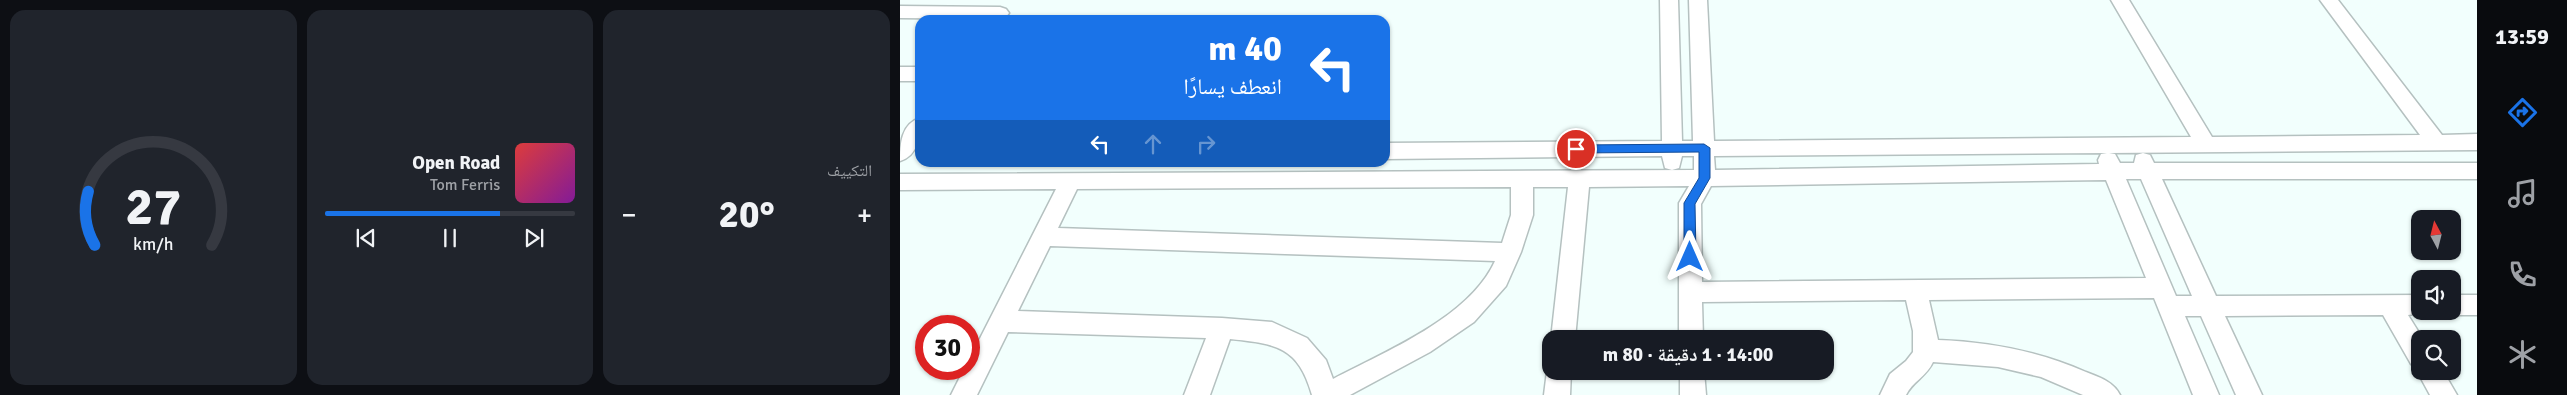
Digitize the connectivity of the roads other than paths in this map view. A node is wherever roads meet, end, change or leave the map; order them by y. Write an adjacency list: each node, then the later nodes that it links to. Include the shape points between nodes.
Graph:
1 (1669, 0): 15 (street)
2 (1698, 0): 16 (street)
3 (2120, 0): 12 (street)
4 (2330, 0): 10 (street)
5 (1002, 11): 6 (street)
6 (900, 12)
7 (900, 74): 8 (street)
8 (915, 74)
9 (915, 132): 18 (street)
10 (2436, 142): 11 (street); 12 (street)
11 (2477, 142)
12 (2206, 144): 13 (street)
13 (2136, 145): 14 (street); 20 (street)
14 (2102, 146): 16 (street); 22 (street)
15 (1672, 148): 16 (street); 17 (street); 23 (street)
16 (1704, 148): 24 (street)
17 (1390, 150)
18 (900, 154): 19 (street)
19 (915, 154)
20 (2147, 171): 21 (street); 22 (street); 39 (street)
21 (2477, 171)
22 (2112, 172): 24 (street); 34 (street)
23 (1673, 178): 24 (street); 26 (street); 29 (street)
24 (1705, 178): 29 (street)
25 (1522, 179): 26 (street); 27 (street); 31 (street, via 1522,214)
26 (1579, 179): 42 (street)
27 (1072, 181): 28 (street); 30 (street)
28 (900, 182)
29 (1690, 203): 33 (street)
30 (1044, 236): 31 (street); 40 (street)
31 (1510, 252): 51 (street, via 1498,279 1466,315 1421,344)
32 (1915, 290): 33 (street); 34 (street); 45 (street)
33 (1690, 292): 43 (street)
34 (2165, 297): 39 (street); 56 (street)
35 (2389, 305): 36 (street); 39 (street); 44 (street)
36 (2411, 305)
37 (2461, 305): 38 (street)
38 (2477, 305)
39 (2209, 306): 57 (street)
40 (1001, 321): 41 (street); 49 (street)
41 (1222, 328): 50 (street); 51 (street, via 1272,333 1298,346 1316,368)
42 (1564, 330)
43 (1691, 330)
44 (2411, 341)
45 (1926, 351): 54 (street, via 1922,361 1896,386); 55 (street, via 1982,354 2047,366)
46 (1558, 380): 52 (street)
47 (1692, 380): 53 (street)
48 (2435, 380): 58 (street)
49 (964, 395)
50 (1197, 395)
51 (1326, 395)
52 (1557, 395)
53 (1693, 395)
54 (1893, 395)
55 (2107, 395)
56 (2206, 395)
57 (2249, 395)
58 (2444, 395)

